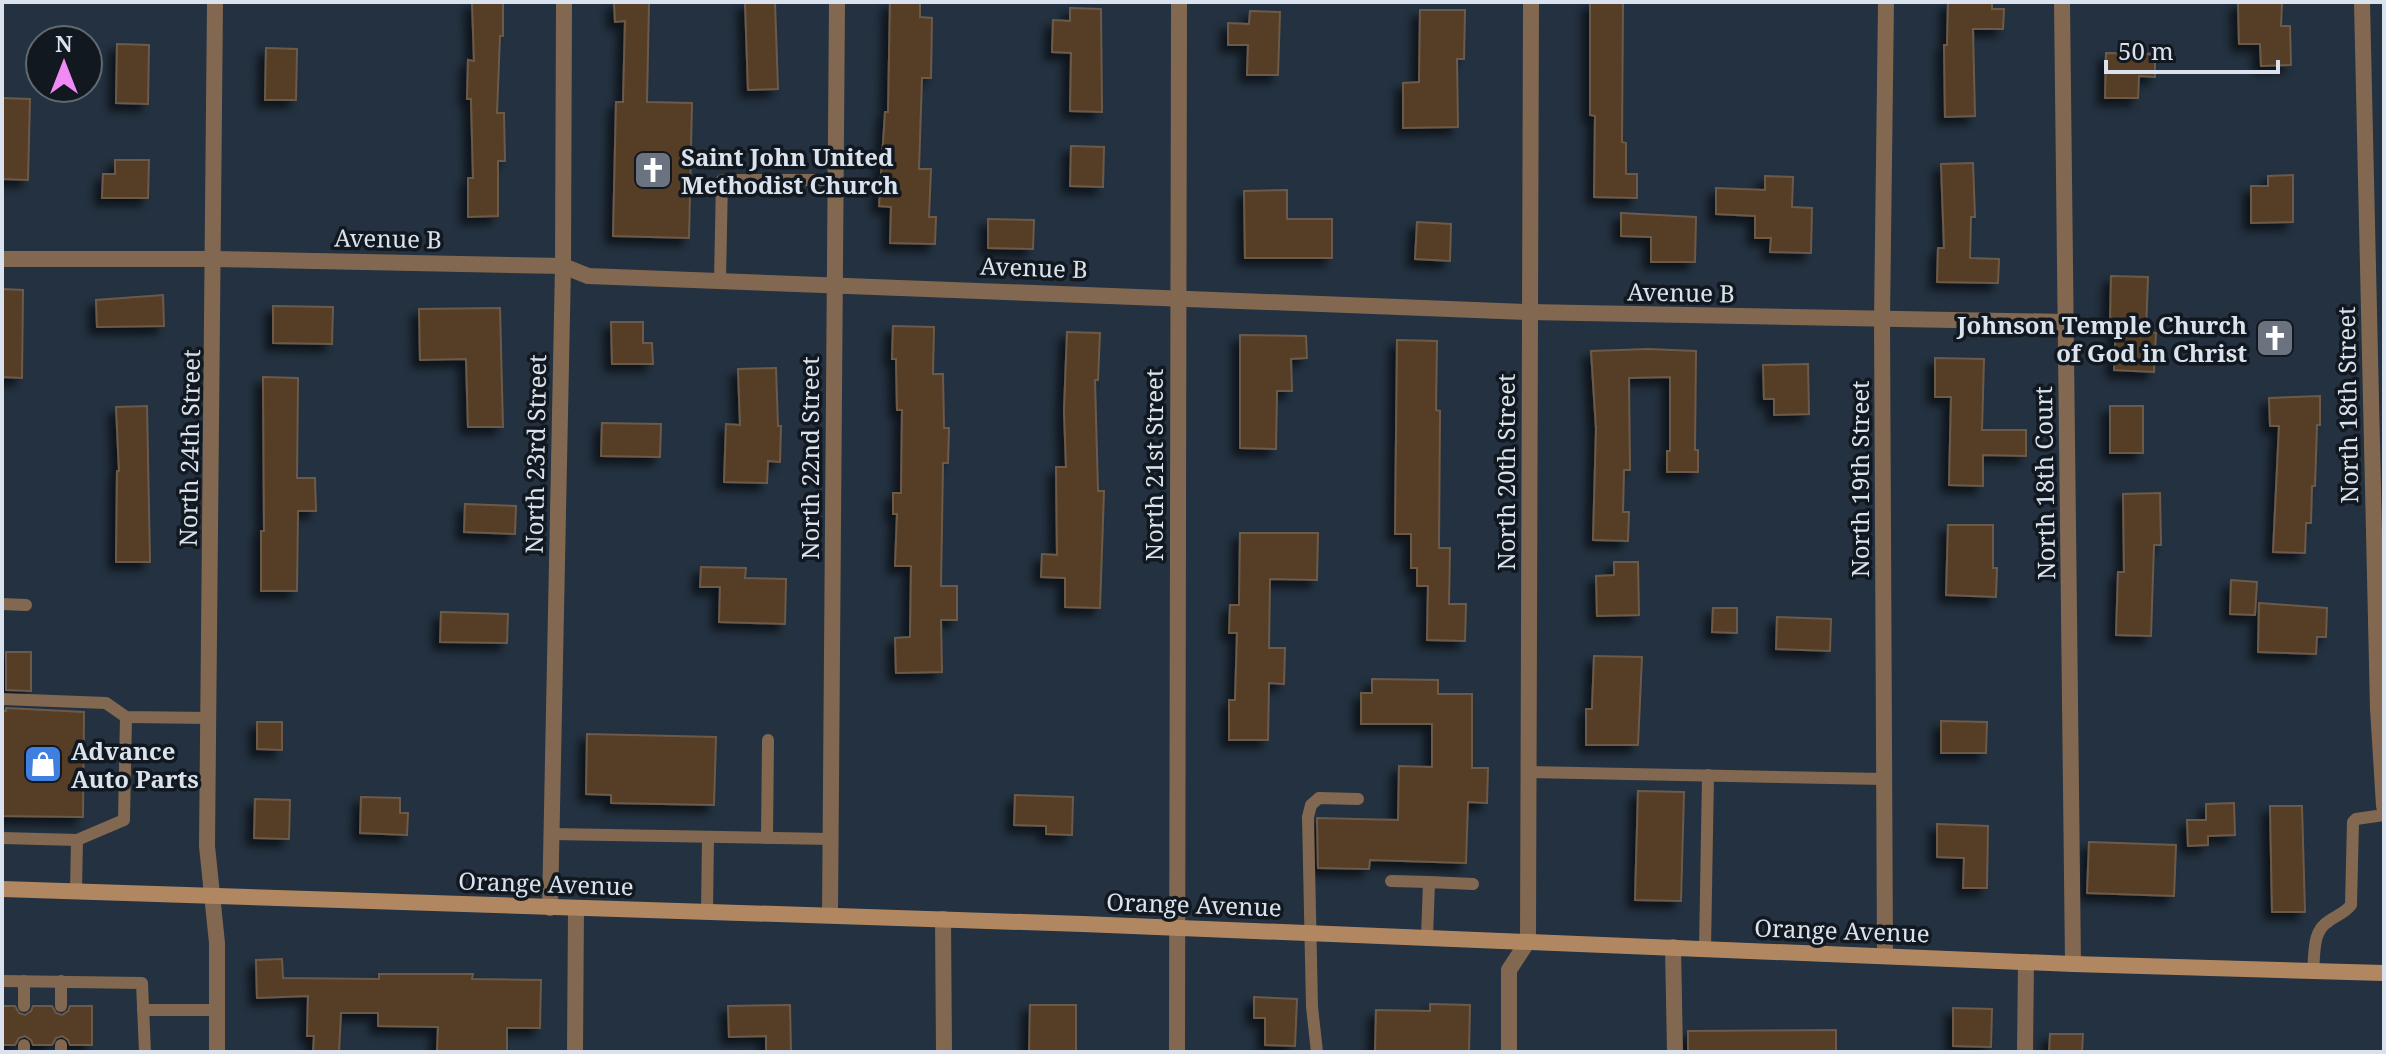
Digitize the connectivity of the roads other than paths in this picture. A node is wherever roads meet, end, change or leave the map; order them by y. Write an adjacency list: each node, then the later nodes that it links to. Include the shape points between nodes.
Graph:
1 (215, 2): 11 (street, North 24th Street)
2 (564, 2): 12 (street, North 23rd Street)
3 (837, 2): 9 (street, North 22nd Street)
4 (1179, 2): 15 (street, North 21st Street)
5 (1531, 2): 16 (street, North 20th Street)
6 (1886, 2): 17 (street, North 19th Street)
7 (2062, 2): 18 (street, North 18th Court)
8 (2362, 2): 28 (street, North 18th Street)
9 (835, 180): 13 (lane, via 722,180); 14 (street, North 22nd Street)
10 (2, 259): 11 (street, Avenue B)
11 (215, 259): 12 (street, Avenue B); 23 (street, North 24th Street)
12 (563, 266): 13 (street, Avenue B, via 588,276); 32 (street, North 23rd Street)
13 (720, 280): 14 (street, Avenue B)
14 (834, 284): 15 (street, Avenue B); 36 (street, North 22nd Street)
15 (1177, 297): 16 (street, Avenue B); 49 (street, North 21st Street)
16 (1529, 312): 17 (street, Avenue B); 25 (street, North 20th Street)
17 (1882, 320): 18 (street, Avenue B); 27 (street, North 19th Street)
18 (2066, 322): 57 (street, North 18th Court)
19 (2, 604): 20 (lane)
20 (26, 605)
21 (2, 699): 22 (lane, via 106,703)
22 (126, 717): 23 (lane); 37 (lane, via 124,820)
23 (210, 718): 43 (street, North 24th Street, via 207,846)
24 (768, 740): 35 (lane)
25 (1528, 772): 26 (lane); 52 (street, North 20th Street)
26 (1708, 775): 27 (lane); 54 (lane)
27 (1884, 779): 55 (street, North 19th Street)
28 (2383, 782): 30 (street, North 18th Street)
29 (1358, 799): 50 (lane, via 1319,798 1311,805)
30 (2384, 806)
31 (2384, 815): 58 (lane, via 2353,822 2351,905 2317,932)
32 (552, 834): 33 (lane); 44 (street, North 23rd Street)
33 (708, 837): 35 (lane); 46 (lane)
34 (2, 838): 37 (lane)
35 (767, 838): 36 (lane)
36 (831, 839): 47 (street, North 22nd Street)
37 (77, 840): 42 (lane)
38 (1391, 881): 39 (lane)
39 (1429, 882): 40 (lane); 51 (lane)
40 (1473, 884)
41 (2, 889): 42 (main road, Orange Avenue)
42 (76, 892): 43 (main road, Orange Avenue)
43 (212, 895): 44 (main road, Orange Avenue); 66 (street, North 24th Street)
44 (550, 908): 45 (main road, Orange Avenue)
45 (576, 908): 46 (main road, Orange Avenue); 69 (street)
46 (707, 912): 47 (main road, Orange Avenue)
47 (830, 915): 48 (main road, Orange Avenue)
48 (943, 919): 49 (main road, Orange Avenue); 70 (street)
49 (1178, 927): 50 (main road, Orange Avenue); 71 (street, North 21st Street)
50 (1310, 933): 51 (main road, Orange Avenue); 72 (lane)
51 (1427, 937): 52 (main road, Orange Avenue)
52 (1528, 941): 53 (main road, Orange Avenue); 73 (street, via 1509,970)
53 (1673, 947): 54 (main road, Orange Avenue); 74 (street)
54 (1705, 949): 55 (main road, Orange Avenue)
55 (1885, 956): 56 (main road, Orange Avenue)
56 (2026, 962): 57 (main road, Orange Avenue); 75 (street)
57 (2073, 964): 58 (main road, Orange Avenue)
58 (2313, 971): 59 (main road, Orange Avenue)
59 (2384, 973)
60 (2, 981): 61 (lane)
61 (24, 981): 62 (lane); 63 (lane)
62 (61, 981): 64 (lane); 65 (lane, via 142,983)
63 (24, 1006)
64 (61, 1006)
65 (143, 1010): 66 (lane); 67 (lane)
66 (217, 1010): 68 (street, North 24th Street)
67 (145, 1052)
68 (217, 1052)
69 (575, 1052)
70 (944, 1052)
71 (1177, 1052)
72 (1317, 1052)
73 (1509, 1052)
74 (1675, 1052)
75 (2025, 1052)

